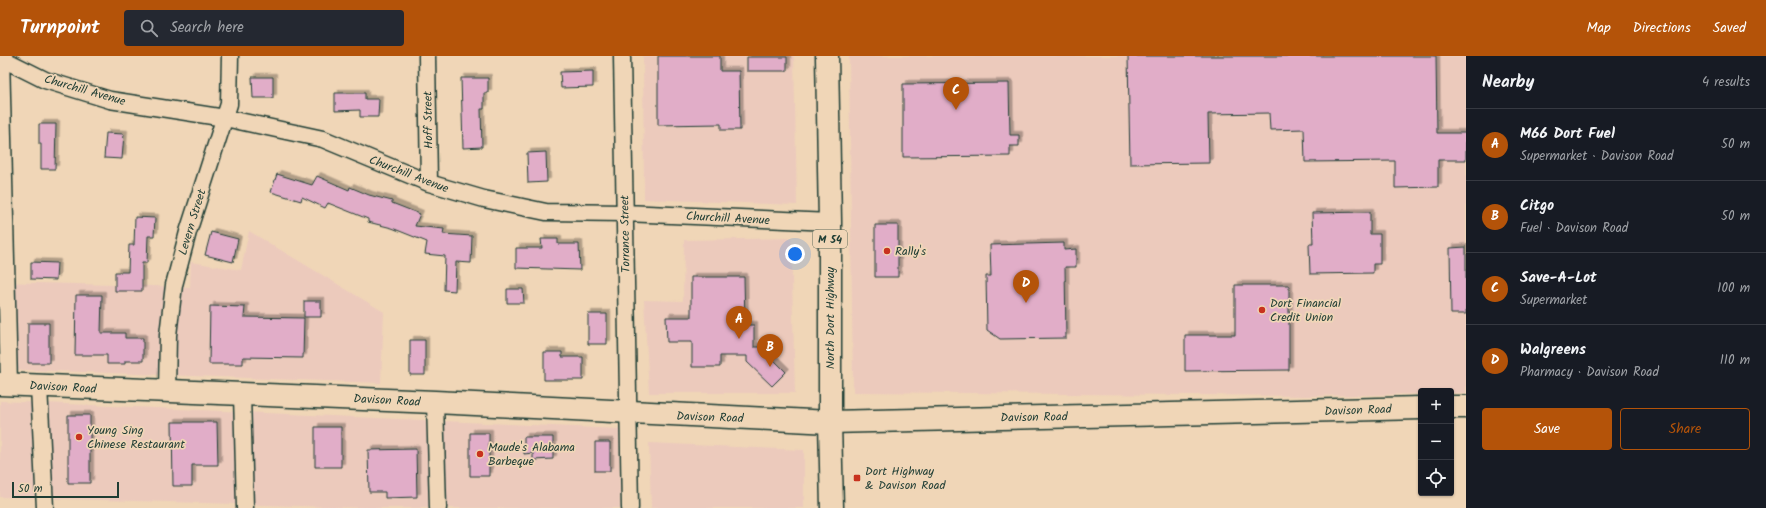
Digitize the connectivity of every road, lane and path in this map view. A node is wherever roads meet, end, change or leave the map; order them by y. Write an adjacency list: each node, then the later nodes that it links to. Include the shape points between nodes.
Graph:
1 (230, 56): 6 (street, Levern Street, via 229,104)
2 (427, 56): 7 (street, Hoff Street)
3 (622, 56): 8 (street, Torrance Street)
4 (827, 56): 9 (main road, North Dort Highway / M 54)
5 (1, 57): 6 (street, Churchill Avenue, via 45,80 110,100); 10 (street)
6 (225, 118): 7 (street, Churchill Avenue, via 323,139); 12 (street, Levern Street, via 188,232 174,285 168,335)
7 (429, 184): 8 (street, Churchill Avenue, via 546,212)
8 (625, 213): 9 (street, Churchill Avenue); 18 (street, Torrance Street)
9 (830, 222): 19 (main road, North Dort Highway / M 54)
10 (5, 384): 11 (main road, Davison Road)
11 (39, 386): 12 (main road, Davison Road); 20 (street)
12 (167, 392): 13 (main road, Davison Road)
13 (242, 394): 14 (main road, Davison Road); 21 (street)
14 (435, 402): 18 (main road, Davison Road); 22 (street)
15 (1454, 407): 16 (main road)
16 (1466, 407)
17 (1418, 408): 19 (main road, Davison Road)
18 (628, 412): 19 (main road, Davison Road); 23 (street, Torrance Street)
19 (830, 422): 24 (main road, North Dort Highway / M 54)
20 (45, 508)
21 (245, 508)
22 (438, 508)
23 (630, 508)
24 (832, 508)

